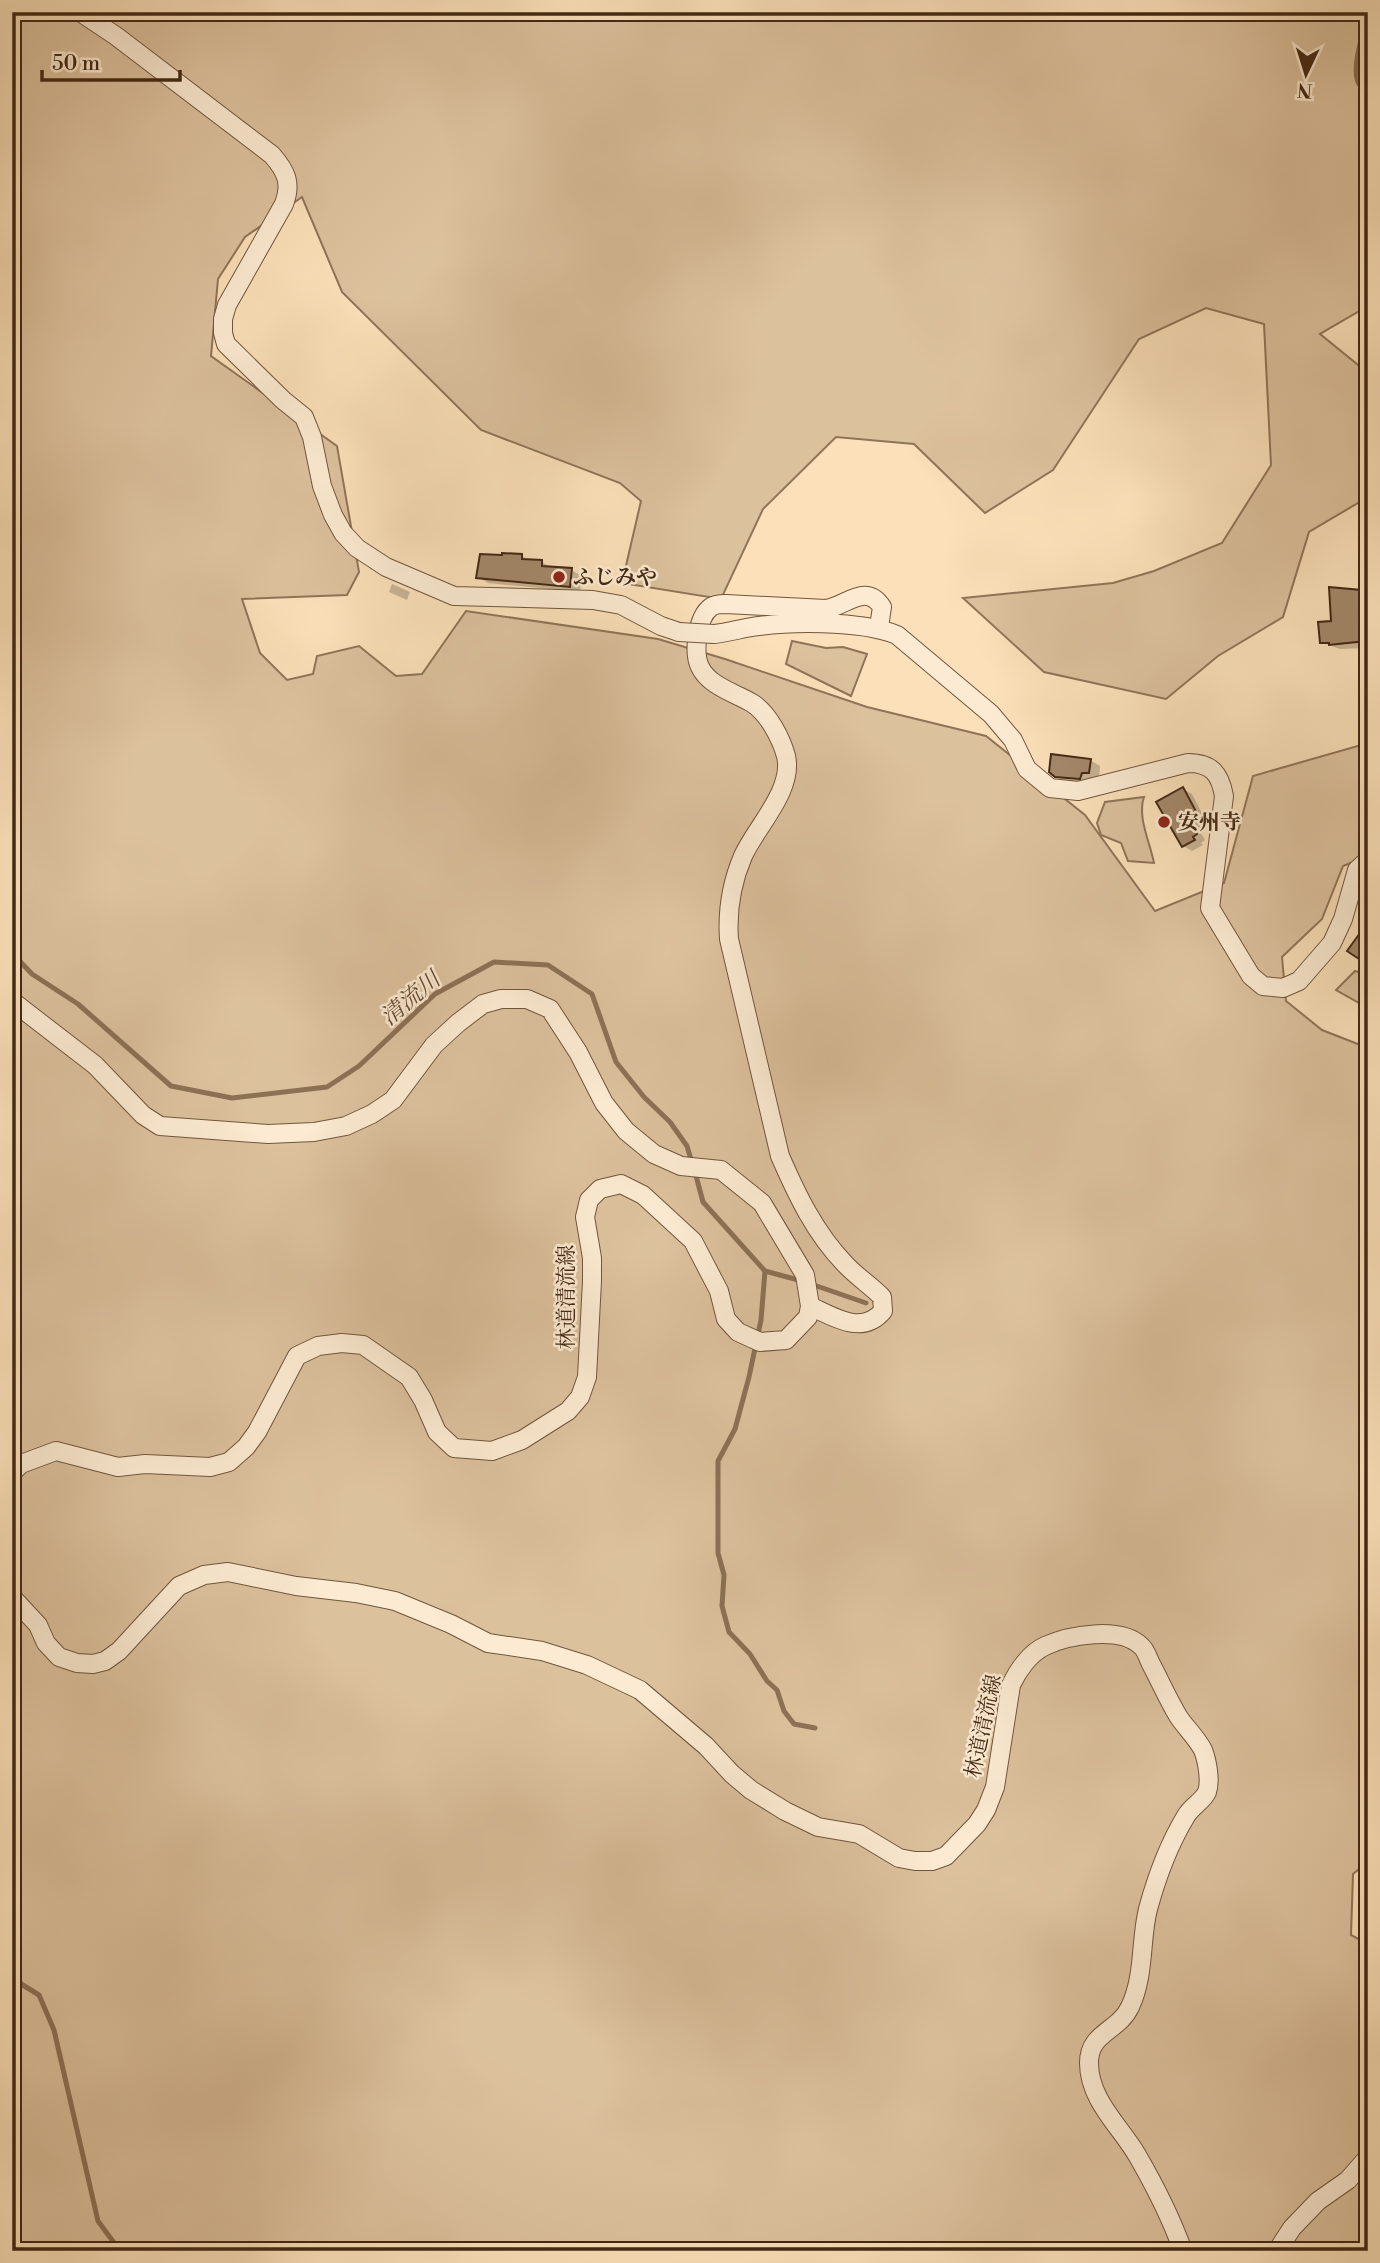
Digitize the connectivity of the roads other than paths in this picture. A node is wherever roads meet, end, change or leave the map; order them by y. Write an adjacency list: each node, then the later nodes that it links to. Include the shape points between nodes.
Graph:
1 (80, 12): 2 (street, bridge, via 272,155 285,171 289,191 227,305 223,333 226,344 304,417 333,515 357,548 386,567 454,596 593,600 621,605 679,632 715,634 789,624)
2 (878, 628): 3 (street, via 908,643 991,714 1013,740 1027,769 1050,788 1077,791 1188,763 1202,763 1213,770 1224,796 1210,908 1251,976 1263,985 1283,988 1299,981 1332,943 1357,870); 5 (street, via 883,607 865,595 826,609 713,606 700,623 700,668 710,680 755,705 778,735 786,758 788,775 744,856 727,914 780,1156 820,1236 882,1297 883,1311 874,1321 860,1325)
3 (1368, 860)
4 (12, 1001): 5 (street, via 94,1065 160,1126 268,1134 336,1128 372,1114 393,1100 434,1045 484,1004 527,999 550,1009 604,1103 626,1131 654,1154 681,1166 720,1170 762,1203 805,1275)
5 (810, 1306): 6 (street, 林道清流線, via 808,1317 786,1340 756,1341 738,1332 726,1319 719,1292 692,1241 643,1195 621,1184 600,1189 589,1200 585,1217 592,1281 587,1377 580,1397 568,1411 522,1440 492,1451 454,1448 437,1432 410,1377 363,1345 342,1343 318,1346 297,1356 257,1432 229,1462 210,1467 118,1466 56,1451 21,1464)
6 (12, 1473)
7 (12, 1597): 9 (street, 林道清流線, via 59,1657 93,1664 119,1651 179,1586 204,1575 228,1572 395,1601 488,1643 542,1651 587,1665 640,1690 751,1790 818,1827 859,1834 899,1858 915,1861 946,1856 986,1810 995,1787 1011,1685 1018,1670 1044,1646 1105,1633 1130,1638 1143,1647 1177,1714 1203,1750 1208,1783 1207,1792 1170,1844 1148,1909 1142,1969 1131,2006 1120,2023 1095,2040 1089,2066 1098,2100 1137,2154)
8 (1368, 2157): 10 (street, via 1348,2180 1318,2201)
9 (1183, 2251)
10 (1277, 2251)

